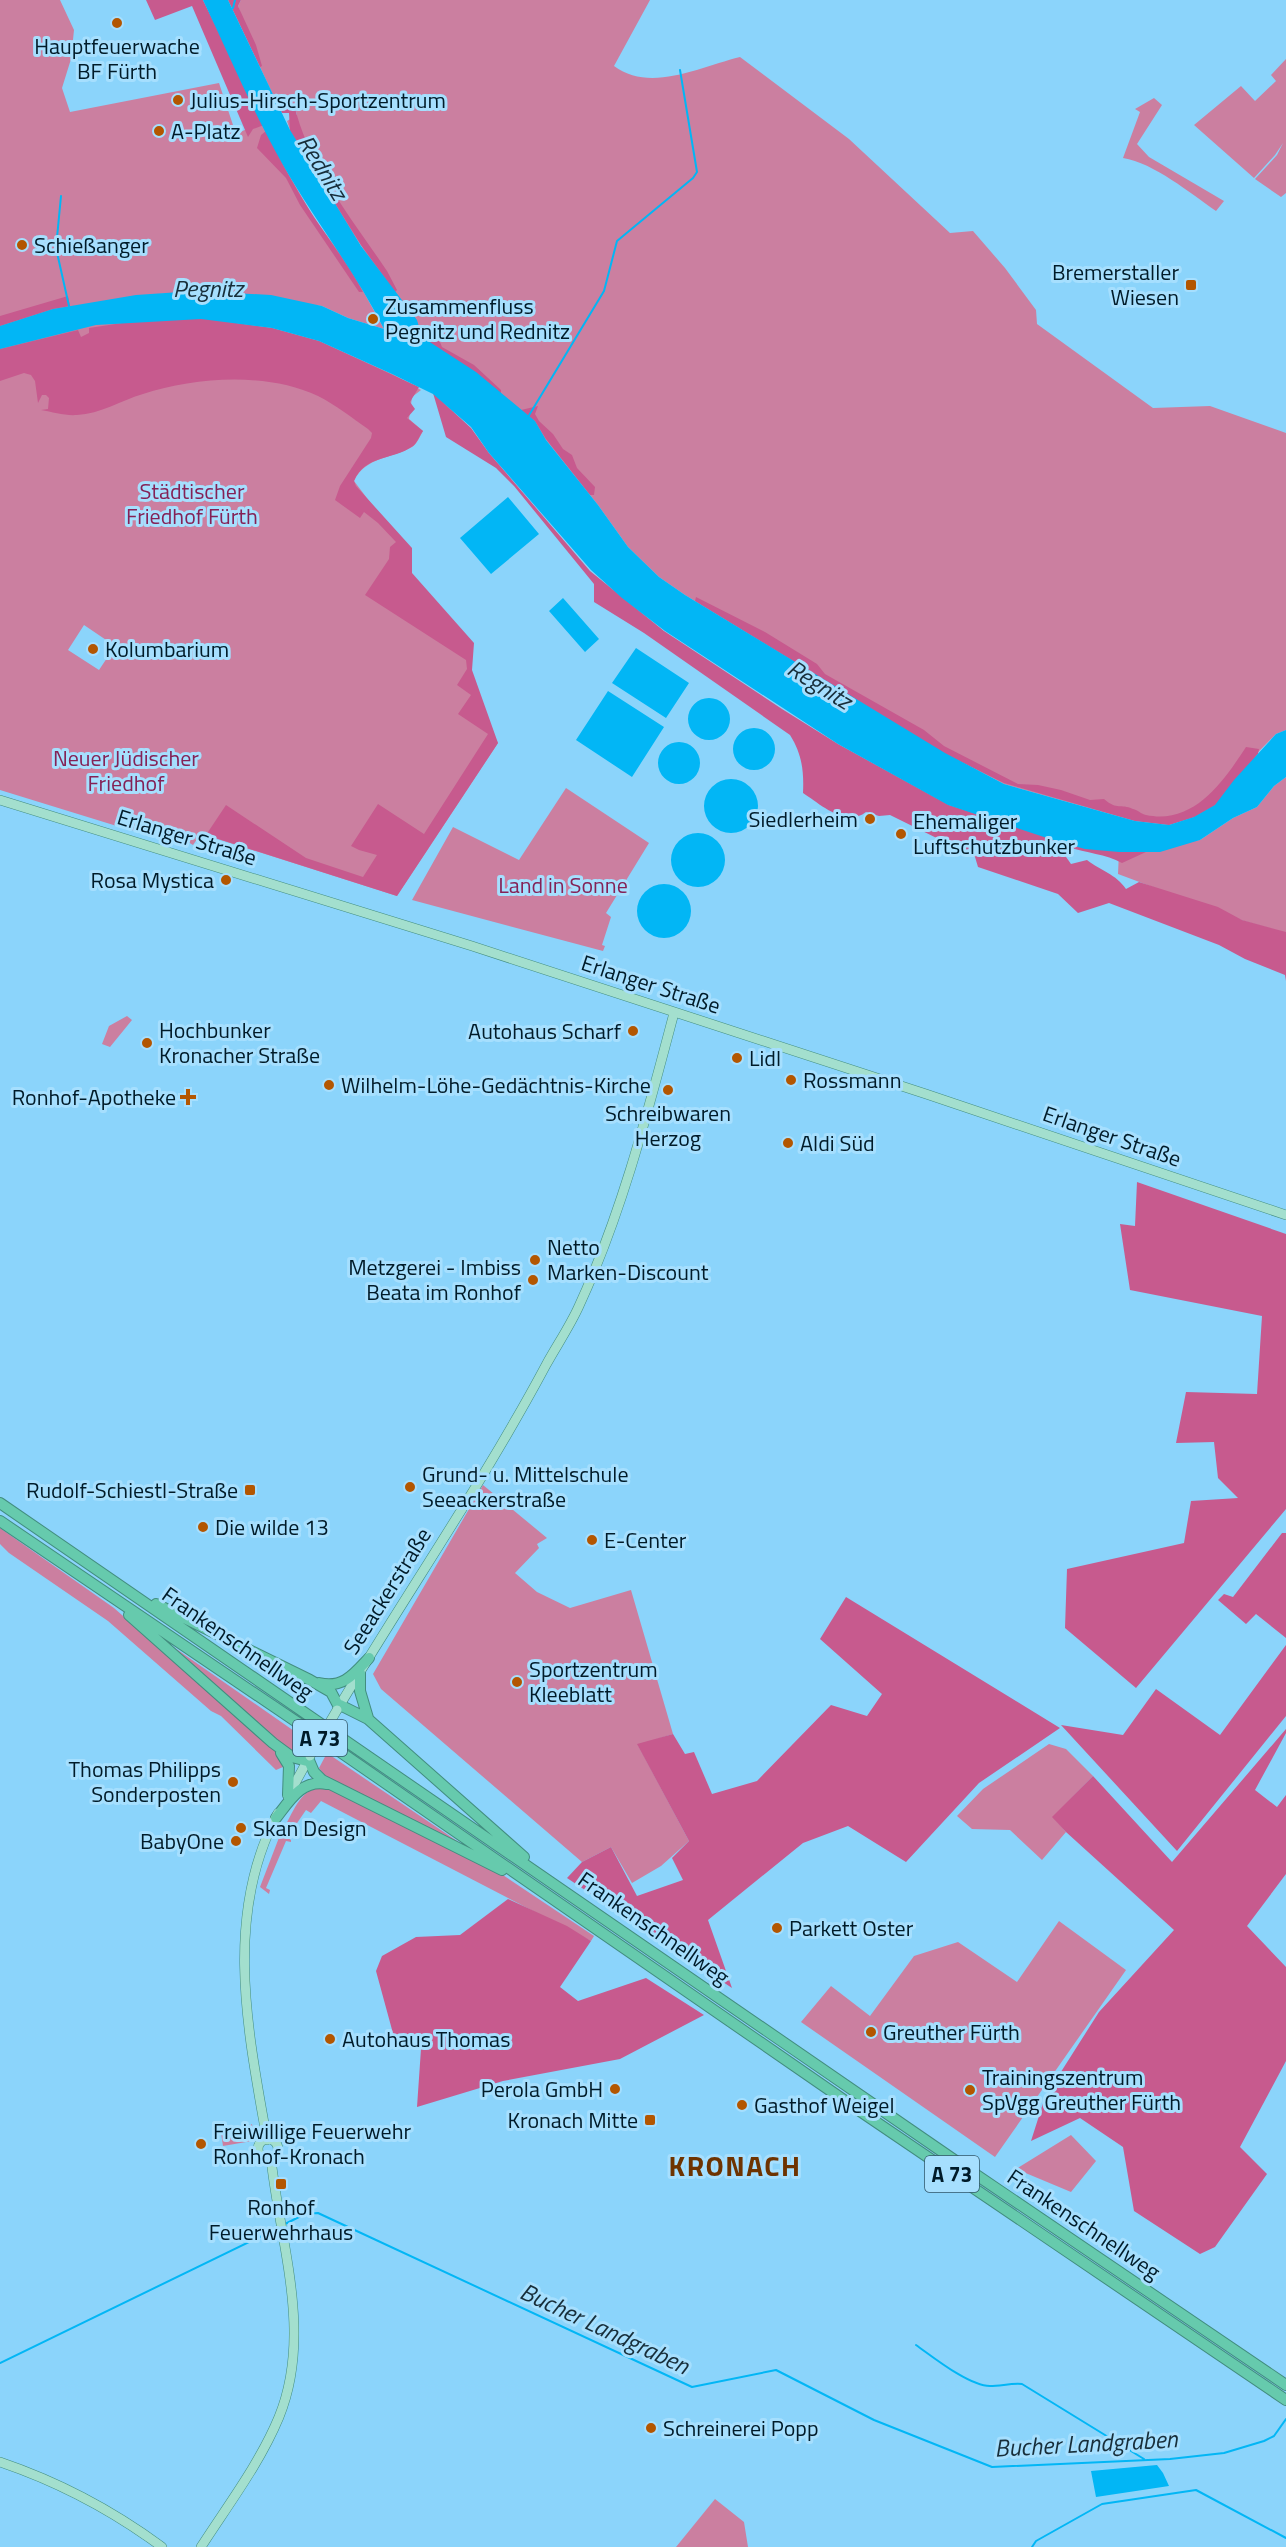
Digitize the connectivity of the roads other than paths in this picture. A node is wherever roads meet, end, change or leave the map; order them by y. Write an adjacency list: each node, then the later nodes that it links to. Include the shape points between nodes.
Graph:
1 (0, 800): 2 (main road, Erlanger Straße, via 472,946)
2 (674, 1013): 3 (main road, Erlanger Straße); 8 (main road, Seeackerstraße, via 629,1169 580,1305 509,1435)
3 (1286, 1215)
4 (0, 1503): 6 (highway, Frankenschnellweg / A 73)
5 (0, 1521): 7 (highway, Frankenschnellweg / A 73)
6 (129, 1590): 10 (highway); 18 (highway, Frankenschnellweg / A 73)
7 (104, 1593): 13 (highway); 19 (highway, Frankenschnellweg / A 73)
8 (369, 1658): 9 (main road, Seeackerstraße); 10 (highway, via 338,1685)
9 (360, 1673): 11 (main road, Seeackerstraße); 12 (highway, via 360,1691)
10 (310, 1680): 11 (highway, via 331,1692)
11 (339, 1707): 12 (highway); 14 (main road, Seeackerstraße, bridge)
12 (368, 1719): 18 (highway)
13 (273, 1743): 14 (highway, via 292,1756); 16 (highway, via 289,1766)
14 (308, 1758): 15 (highway, via 317,1775); 16 (main road, Seeackerstraße)
15 (337, 1786): 17 (highway, via 305,1786); 19 (highway)
16 (288, 1795): 17 (main road, Seeackerstraße)
17 (276, 1818): 20 (main road, Seeackerstraße, via 250,1895 243,1946 244,1980)
18 (542, 1874): 22 (highway, Frankenschnellweg / A 73)
19 (533, 1886): 23 (highway, Frankenschnellweg / A 73)
20 (267, 2140): 21 (main road, Seeackerstraße, via 278,2146 278,2152); 21 (main road, Seeackerstraße, via 261,2143 259,2151 265,2158)
21 (271, 2158): 26 (main road, Seeackerstraße, via 293,2306 294,2353 279,2417)
22 (1286, 2385)
23 (1286, 2400)
24 (0, 2462): 25 (main road, via 80,2495 124,2519)
25 (162, 2547)
26 (201, 2547)

